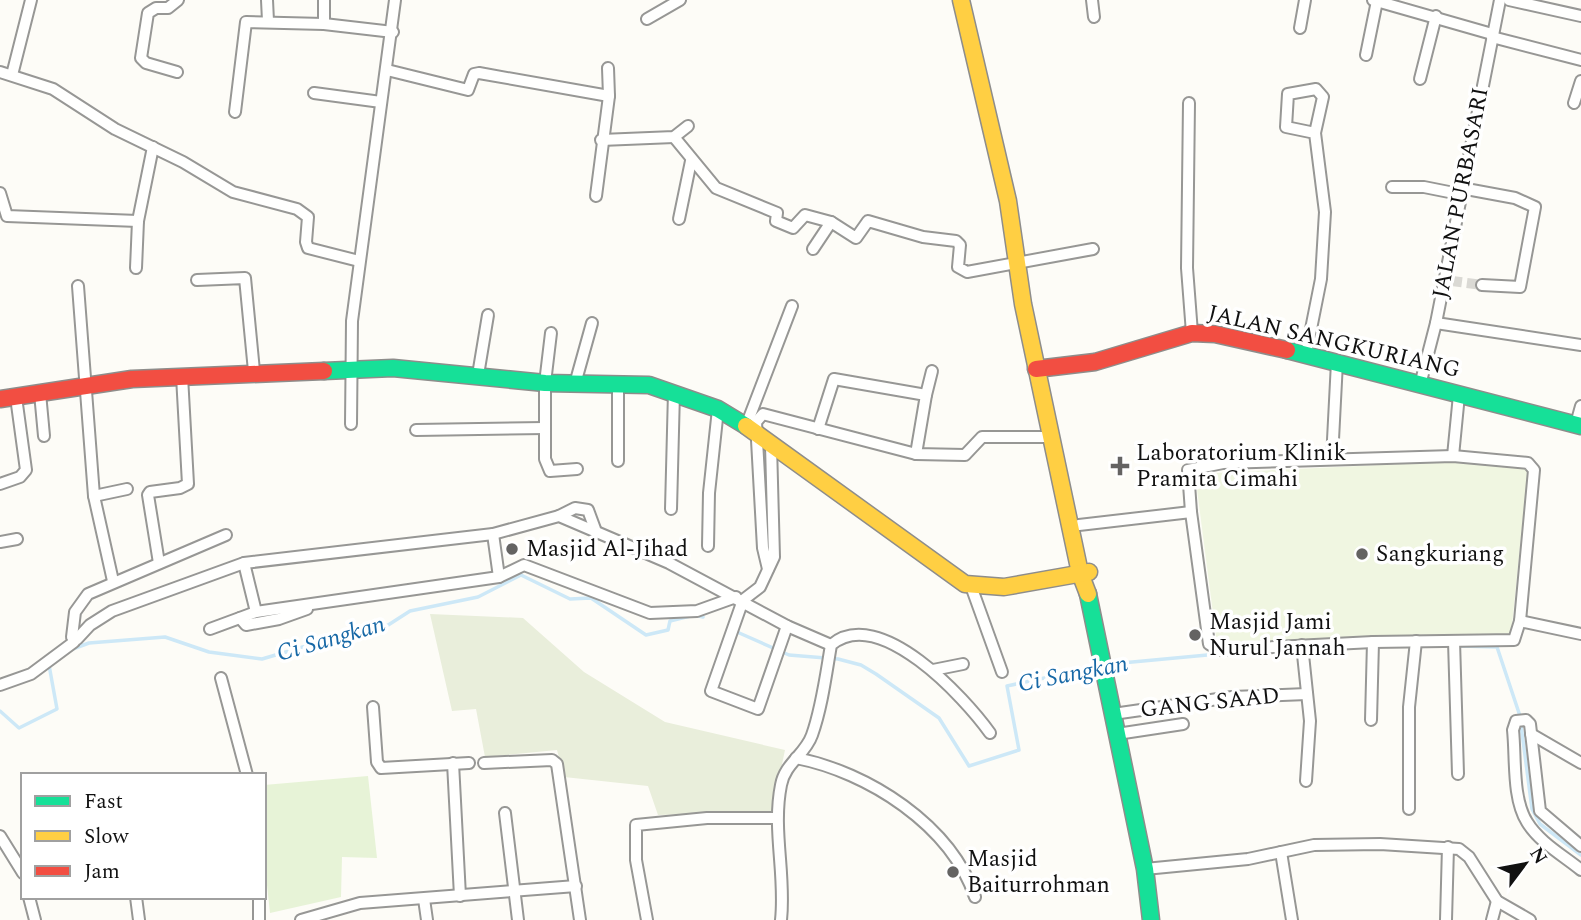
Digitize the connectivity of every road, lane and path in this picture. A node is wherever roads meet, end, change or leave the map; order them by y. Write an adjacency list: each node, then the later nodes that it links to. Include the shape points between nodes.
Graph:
1 (31, 0): 28 (street)
2 (178, 0): 27 (street, via 148,13 141,58)
3 (267, 0): 17 (street)
4 (324, 0): 18 (street)
5 (395, 0): 20 (street)
6 (680, 0): 16 (street)
7 (961, 0): 53 (main road)
8 (1092, 0): 15 (street)
9 (1305, 0): 19 (street)
10 (1500, 0): 21 (street, JALAN PURBASARI)
11 (1508, 0): 14 (street)
12 (1375, 1): 13 (street); 22 (street)
13 (1436, 16): 21 (street); 29 (street)
14 (1581, 16)
15 (1094, 17)
16 (647, 19)
17 (268, 21): 18 (street); 36 (street, via 246,22)
18 (324, 24): 20 (street)
19 (1300, 28)
20 (393, 32): 25 (street)
21 (1492, 35): 23 (street); 44 (street, JALAN PURBASARI)
22 (1366, 55)
23 (1581, 60)
24 (608, 68): 32 (street)
25 (387, 70): 32 (street, via 468,90 474,74 479,73); 33 (street)
26 (0, 72): 28 (street)
27 (177, 72)
28 (12, 75): 41 (street, via 53,89 115,130)
29 (1420, 79)
30 (1581, 81): 35 (street)
31 (314, 93): 33 (street)
32 (609, 96): 40 (street)
33 (380, 103): 52 (street)
34 (1189, 103): 63 (street, via 1187,268)
35 (1574, 103)
36 (235, 112)
37 (688, 126): 39 (street)
38 (1315, 133): 38 (street, via 1286,127 1288,94 1320,91 1323,97); 65 (street, via 1325,212 1321,279)
39 (674, 137): 40 (street); 42 (street)
40 (601, 139): 46 (street)
41 (153, 147): 48 (street); 52 (street, via 233,192 297,209 309,217 309,248)
42 (691, 161): 47 (street); 49 (street, via 716,188 777,213 776,222 793,228 805,215)
43 (1392, 187): 44 (street)
44 (1460, 191): 56 (street, via 1515,198 1535,206 1520,287); 61 (street, JALAN PURBASARI, via 1448,280)
45 (0, 193): 48 (street, via 7,216)
46 (596, 196)
47 (679, 219)
48 (138, 221): 54 (street)
49 (831, 222): 50 (street); 53 (street, via 856,238 869,221 956,241 960,245 958,267 967,272)
50 (813, 249)
51 (1093, 249): 53 (street)
52 (359, 261): 67 (street)
53 (1019, 263): 68 (main road, via 1023,304)
54 (136, 268)
55 (197, 280): 69 (street, via 245,278)
56 (1482, 285)
57 (78, 286): 74 (street)
58 (792, 306): 91 (street)
59 (488, 314): 71 (street)
60 (592, 323): 75 (street)
61 (1436, 323): 64 (street); 77 (street, JALAN PURBASARI)
62 (551, 333): 73 (street)
63 (1192, 333): 65 (main road, JALAN SANGKURIANG); 68 (main road, JALAN SANGKURIANG, via 1095,362)
64 (1581, 345)
65 (1306, 354): 66 (main road, JALAN SANGKURIANG)
66 (1337, 362): 77 (main road, JALAN SANGKURIANG); 95 (street)
67 (350, 368): 69 (main road); 71 (main road); 85 (street)
68 (1040, 368): 92 (main road); 103 (main road)
69 (254, 371): 72 (main road)
70 (932, 371): 80 (street)
71 (478, 375): 73 (main road)
72 (182, 376): 74 (main road); 109 (street, via 188,484 148,495)
73 (545, 383): 75 (main road); 87 (street)
74 (84, 384): 79 (main road); 100 (street)
75 (575, 384): 76 (main road)
76 (618, 384): 78 (main road); 96 (street)
77 (1420, 384): 81 (main road, JALAN SANGKURIANG)
78 (674, 392): 84 (main road); 101 (street)
79 (40, 393): 82 (main road); 90 (street)
80 (926, 395): 88 (street, via 834,379); 93 (street)
81 (1459, 395): 86 (main road, JALAN SANGKURIANG); 94 (street)
82 (8, 398): 98 (street, via 26,470)
83 (1581, 406): 86 (street)
84 (718, 409): 91 (main road); 108 (street)
85 (351, 424)
86 (1578, 425)
87 (545, 428): 89 (street); 97 (street, via 548,469)
88 (818, 429): 91 (street, via 763,414 757,422); 93 (street)
89 (416, 430)
90 (44, 436)
91 (758, 436): 114 (main road, via 942,570); 115 (street, via 774,557 760,587)
92 (1050, 437): 93 (street, via 982,437 965,455); 112 (main road)
93 (916, 454)
94 (1453, 456): 95 (street); 119 (street, via 1528,463 1534,470)
95 (1332, 459): 102 (street, via 1190,468 1186,474)
96 (618, 461)
97 (577, 469)
98 (0, 484)
99 (127, 489): 100 (street)
100 (94, 496): 113 (street)
101 (671, 509)
102 (1191, 512): 103 (street); 127 (street, via 1209,645 1219,650)
103 (1079, 525): 112 (main road)
104 (492, 534): 110 (street); 111 (street); 115 (street, via 559,516)
105 (226, 535): 109 (street)
106 (17, 539): 107 (street)
107 (0, 542)
108 (708, 547)
109 (159, 563): 113 (street)
110 (244, 563): 117 (street); 123 (street, via 112,611)
111 (499, 577): 115 (street, via 524,565 650,613 697,611); 116 (street)
112 (1085, 578): 114 (main road); 136 (main road)
113 (113, 581): 123 (street, via 82,600 75,612)
114 (971, 586): 131 (street)
115 (740, 599): 120 (street); 120 (street, via 711,691 758,709)
116 (326, 602): 117 (street); 118 (street, via 279,619 246,625)
117 (256, 612): 118 (street)
118 (240, 618): 121 (street)
119 (1520, 621): 122 (street); 124 (street, via 1512,642)
120 (787, 626): 128 (street)
121 (210, 629)
122 (1581, 634)
123 (74, 639): 133 (street, via 31,674)
124 (1454, 640): 125 (street); 148 (street)
125 (1416, 641): 126 (street); 150 (street, via 1409,707)
126 (1373, 642): 127 (street); 137 (street)
127 (1302, 648): 134 (street)
128 (829, 655): 130 (street, via 841,638 867,637 913,655); 142 (street, via 812,736)
129 (963, 664): 130 (street)
130 (933, 670): 139 (street)
131 (1002, 672)
132 (222, 678): 147 (street)
133 (0, 685)
134 (1307, 694): 136 (street, GANG SAAD, via 1232,697); 149 (street, via 1311,721)
135 (373, 707): 143 (street, via 381,768)
136 (1113, 714): 140 (main road)
137 (1371, 720)
138 (1183, 723): 140 (street)
139 (990, 733)
140 (1117, 733): 157 (main road)
141 (1531, 734): 146 (street); 154 (street, via 1540,811); 159 (street, via 1528,722 1516,721 1513,730 1524,814 1536,833)
142 (796, 758): 152 (street, via 781,783); 163 (street, via 828,764 889,794 961,862)
143 (453, 763): 144 (street); 162 (street)
144 (469, 763)
145 (484, 763): 160 (street, via 556,762)
146 (1581, 763)
147 (246, 773)
148 (1458, 774)
149 (1306, 781)
150 (1409, 809)
151 (505, 813): 161 (street)
152 (777, 818): 176 (street, via 636,825 636,860); 177 (street)
153 (0, 836): 158 (street)
154 (1581, 846)
155 (1448, 848): 156 (street, via 1342,844 1297,846); 168 (street, via 1469,856); 180 (street)
156 (1281, 852): 157 (street); 179 (street)
157 (1144, 869): 178 (main road)
158 (21, 870)
159 (1581, 870)
160 (576, 886): 161 (street); 175 (street)
161 (515, 890): 162 (street); 174 (street)
162 (460, 896): 164 (street)
163 (975, 897)
164 (424, 898): 172 (street, via 360,903); 173 (street)
165 (30, 899): 169 (street)
166 (136, 899): 170 (street)
167 (259, 899): 171 (street)
168 (1497, 901): 181 (street); 182 (street)
169 (35, 920)
170 (139, 920)
171 (259, 920)
172 (301, 920)
173 (426, 920)
174 (518, 920)
175 (580, 920)
176 (647, 920)
177 (781, 920)
178 (1151, 920)
179 (1292, 920)
180 (1446, 920)
181 (1492, 920)
182 (1530, 920)

